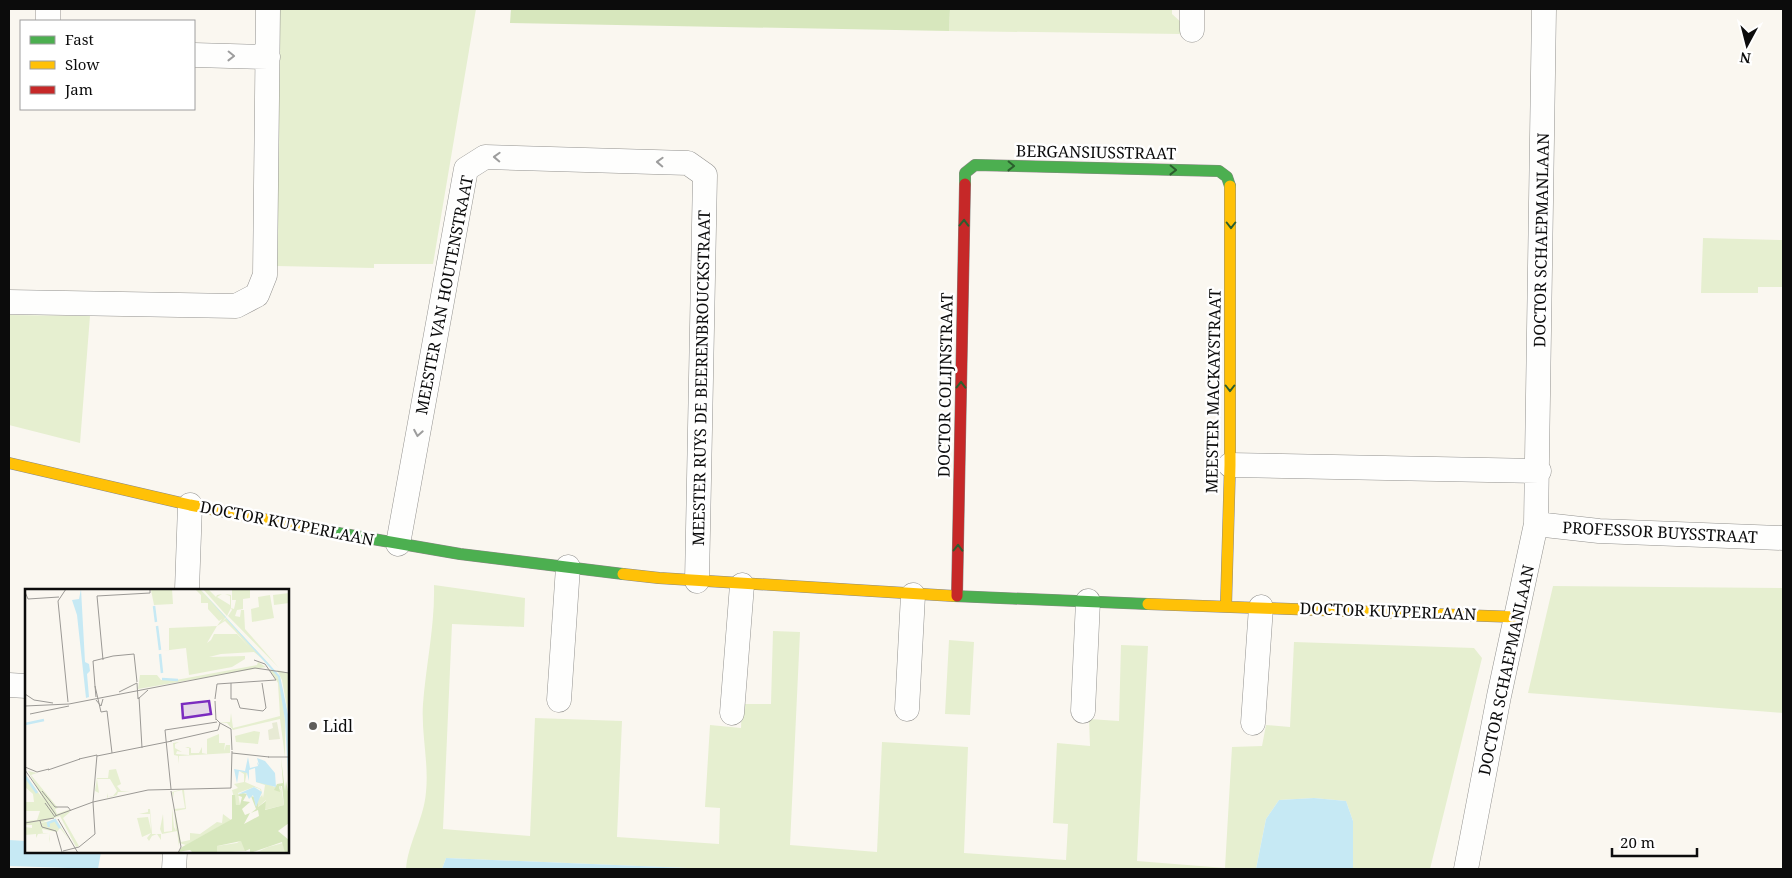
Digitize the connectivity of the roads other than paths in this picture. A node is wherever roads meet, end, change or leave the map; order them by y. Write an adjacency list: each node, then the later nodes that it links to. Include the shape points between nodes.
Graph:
1 (268, 9): 4 (street)
2 (1544, 9): 11 (street, DOCTOR SCHAEPMANLAAN)
3 (195, 55): 4 (street, one-way to 4)
4 (268, 57): 8 (street, via 265,275 257,295 236,306)
5 (965, 173): 7 (street, BERGANSIUSSTRAAT, one-way to 7, via 975,165 1219,171); 21 (street, DOCTOR COLIJNSTRAAT, one-way to 5)
6 (705, 174): 15 (street, MEESTER VAN HOUTENSTRAAT, one-way to 15, via 688,163 485,157 466,169); 17 (street, MEESTER RUYS DE BEERENBROUCKSTRAAT)
7 (1227, 177): 10 (street, MEESTER MACKAYSTRAAT, one-way to 10, via 1232,192)
8 (9, 302)
9 (9, 463): 12 (street, DOCTOR KUYPERLAAN)
10 (1230, 465): 11 (street); 23 (street, MEESTER MACKAYSTRAAT)
11 (1539, 471): 13 (street, DOCTOR SCHAEPMANLAAN)
12 (190, 505): 15 (street, DOCTOR KUYPERLAAN); 19 (street)
13 (1536, 524): 14 (street, PROFESSOR BUYSSTRAAT, via 1599,531); 25 (street, DOCTOR SCHAEPMANLAAN)
14 (1783, 538)
15 (398, 544): 16 (street, DOCTOR KUYPERLAAN)
16 (568, 567): 17 (street, DOCTOR KUYPERLAAN); 28 (street)
17 (697, 581): 18 (street, DOCTOR KUYPERLAAN)
18 (742, 585): 20 (street, DOCTOR KUYPERLAAN); 31 (street)
19 (186, 589)
20 (913, 595): 21 (street, DOCTOR KUYPERLAAN); 29 (street)
21 (958, 596): 22 (street, DOCTOR KUYPERLAAN)
22 (1088, 601): 23 (street, DOCTOR KUYPERLAAN); 30 (street)
23 (1226, 606): 24 (street, DOCTOR KUYPERLAAN)
24 (1260, 607): 25 (street, DOCTOR KUYPERLAAN); 32 (street)
25 (1516, 616): 35 (street, DOCTOR SCHAEPMANLAAN)
26 (9, 685): 27 (street)
27 (25, 686)
28 (559, 700)
29 (907, 709)
30 (1084, 711)
31 (732, 713)
32 (1253, 724)
33 (174, 853): 34 (street)
34 (174, 869)
35 (1466, 869)

